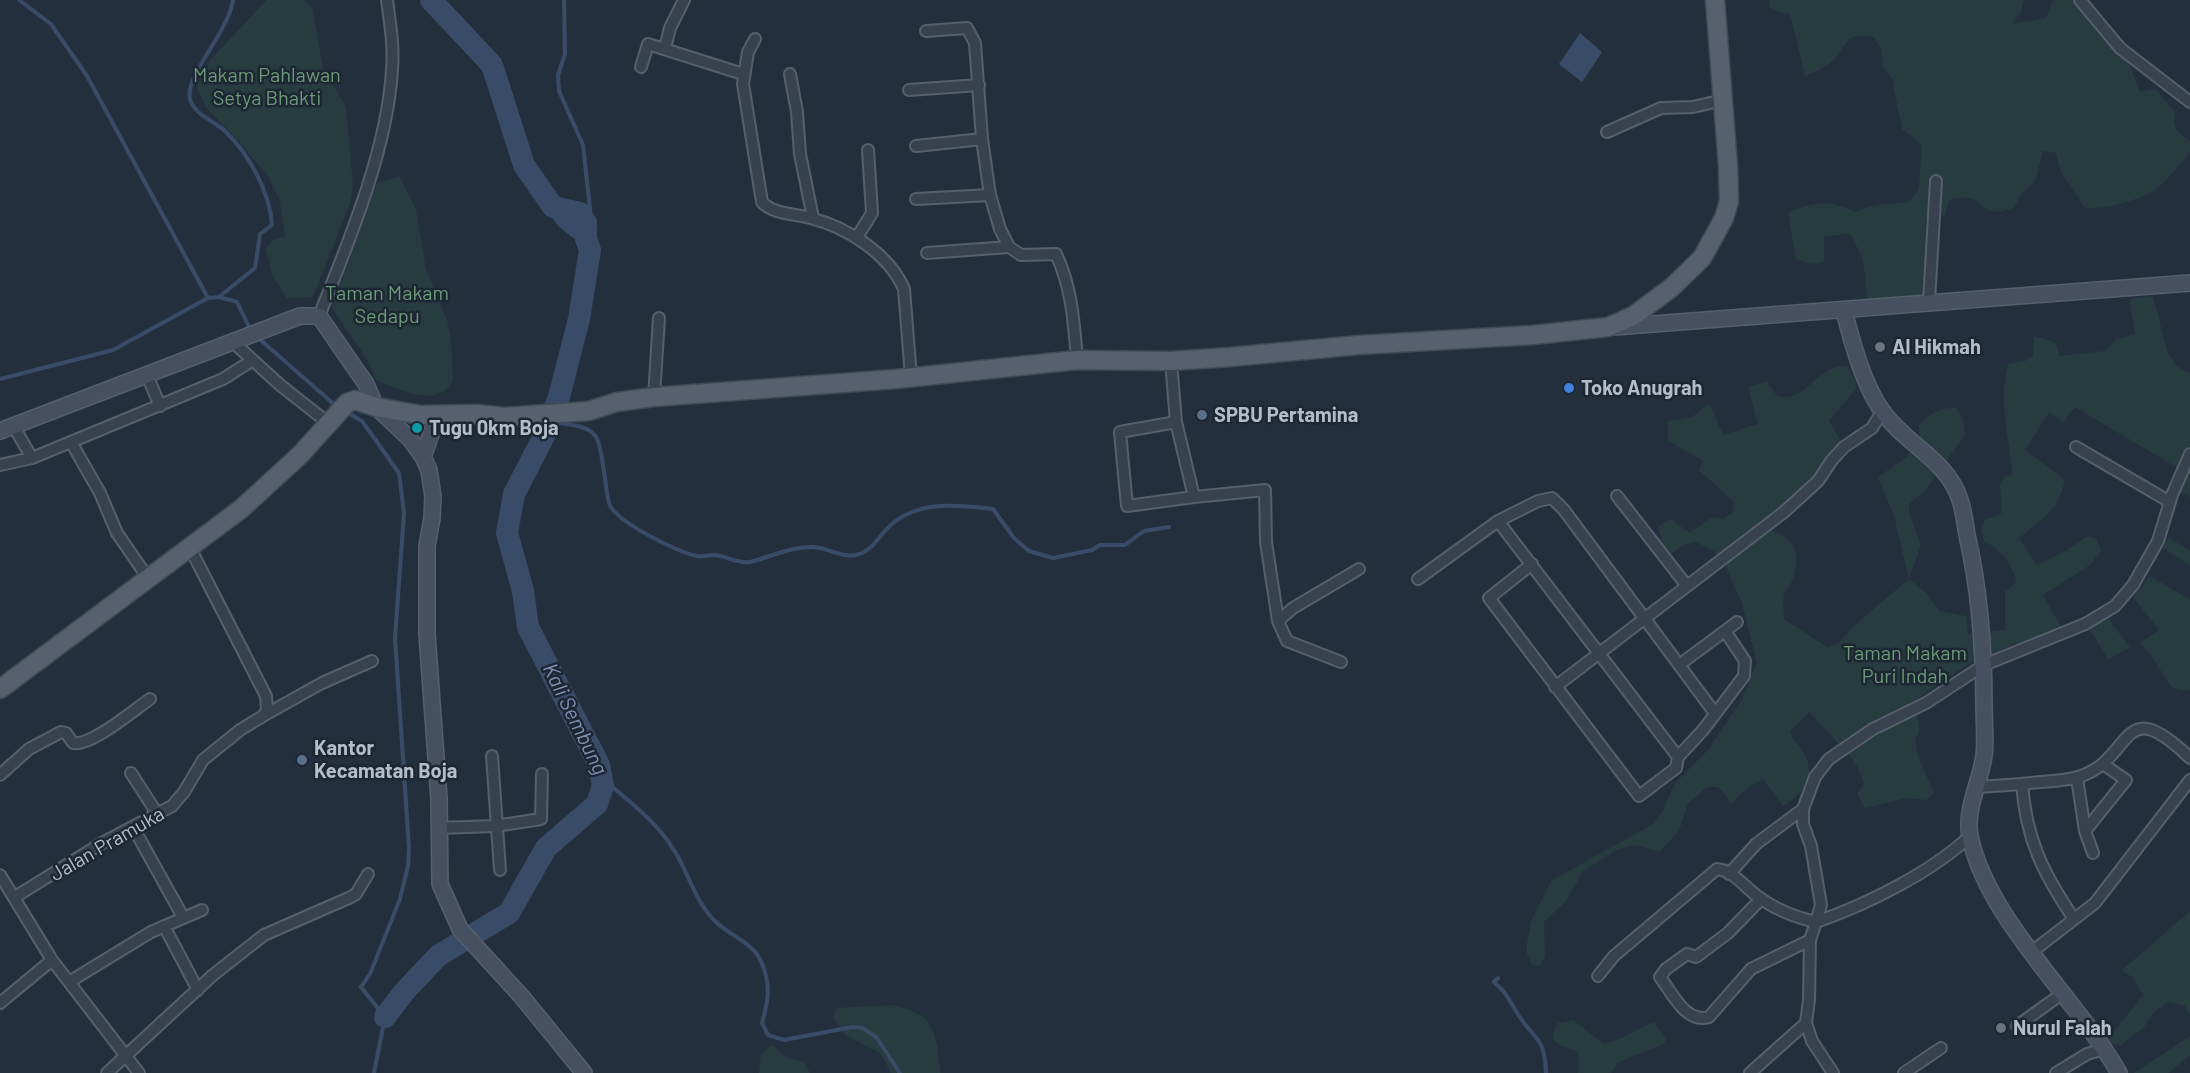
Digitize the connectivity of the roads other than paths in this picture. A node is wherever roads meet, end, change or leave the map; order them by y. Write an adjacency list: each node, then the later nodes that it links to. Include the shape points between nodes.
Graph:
1 (387, 0): 29 (street, via 392,69 386,109 352,233)
2 (1715, 0): 13 (main road)
3 (2080, 0): 14 (street, via 2121,48)
4 (680, 1): 7 (street)
5 (926, 31): 11 (street, via 967,28 975,43)
6 (755, 39): 9 (street)
7 (665, 48): 8 (street, via 648,44); 9 (street)
8 (641, 67)
9 (743, 74): 22 (street, via 762,202 769,209)
10 (790, 74): 22 (street)
11 (979, 85): 12 (street); 16 (street)
12 (909, 90)
13 (1722, 100): 15 (street, via 1693,107 1661,108); 31 (main road, via 1729,201 1716,236 1702,258 1671,288 1633,316)
14 (2190, 102)
15 (1607, 132)
16 (982, 139): 17 (street); 20 (street)
17 (916, 146)
18 (868, 150): 23 (street, via 873,213)
19 (1936, 181): 27 (street)
20 (990, 195): 21 (street); 24 (street)
21 (916, 199)
22 (813, 218): 23 (street)
23 (857, 237): 37 (street, via 898,276 904,290)
24 (1009, 247): 25 (street); 34 (street, via 1021,255 1056,254 1074,314)
25 (927, 253)
26 (2190, 283): 27 (street)
27 (1929, 302): 28 (street)
28 (1844, 311): 31 (street); 41 (street, via 1852,343)
29 (318, 316): 32 (street, via 300,316); 40 (street, via 366,384)
30 (659, 318): 38 (street)
31 (1608, 327): 35 (main road)
32 (237, 340): 33 (street); 36 (street)
33 (253, 360): 39 (street, via 223,379); 43 (street)
34 (1077, 360): 35 (main road); 37 (main road)
35 (1171, 361): 44 (street)
36 (147, 375): 39 (street); 45 (street)
37 (911, 377): 38 (main road)
38 (654, 397): 42 (main road)
39 (158, 407): 46 (street)
40 (376, 407): 42 (main road); 43 (main road, via 355,400); 49 (street)
41 (1882, 412): 61 (street, via 1872,428 1844,447 1818,481 1784,512); 70 (street, via 1938,462 1960,498 1978,583)
42 (437, 417): 49 (street)
43 (328, 422): 56 (main road, via 274,480)
44 (1176, 422): 53 (street); 53 (street, via 1120,432 1127,506)
45 (7, 429): 50 (street)
46 (71, 442): 50 (street); 59 (street, via 100,492 117,533)
47 (2076, 447): 54 (street)
48 (2190, 454): 54 (street)
49 (423, 457): 91 (street, via 433,497 427,546 427,634)
50 (32, 458): 51 (street)
51 (0, 465)
52 (1617, 496): 61 (street)
53 (1194, 497): 63 (street, via 1265,490 1266,542)
54 (2170, 502): 70 (street, via 2158,541 2133,585 2115,606 2085,624)
55 (1498, 521): 57 (street); 60 (street); 62 (street, via 1552,498)
56 (190, 548): 59 (main road); 75 (street, via 266,696 267,710)
57 (1532, 564): 66 (street); 71 (street, via 1489,598)
58 (1359, 569): 63 (street)
59 (148, 578): 72 (main road)
60 (1418, 579)
61 (1688, 586): 62 (street)
62 (1644, 619): 66 (street); 69 (street)
63 (1278, 621): 68 (street, via 1287,641)
64 (1737, 622): 65 (street)
65 (1725, 631): 69 (street); 74 (street, via 1747,667)
66 (1598, 653): 71 (street); 77 (street)
67 (372, 661): 75 (street, Jalan Pramuka)
68 (1341, 662)
69 (1679, 665): 74 (street)
70 (1984, 665): 86 (street, via 1984,756); 87 (street, via 1829,759 1815,777)
71 (1555, 687): 77 (street, via 1639,796 1676,768)
72 (0, 689)
73 (150, 699): 82 (street, via 80,744 61,732 23,753)
74 (1714, 712): 77 (street)
75 (263, 716): 88 (street, Jalan Pramuka, via 203,760 184,792)
76 (492, 756): 89 (street)
77 (1678, 757)
78 (2190, 758): 79 (street, via 2170,738 2145,727 2133,730)
79 (2103, 764): 83 (street); 92 (street, via 2126,780)
80 (131, 773): 88 (street)
81 (542, 774): 89 (street, via 541,819)
82 (0, 775)
83 (2077, 778): 85 (street); 92 (street)
84 (2190, 780): 103 (street, via 2106,891)
85 (2022, 783): 86 (street); 103 (street, via 2026,824 2035,852)
86 (1977, 787): 93 (street, via 1970,812)
87 (1803, 809): 97 (street, via 1756,844); 104 (street, via 1821,905)
88 (159, 815): 90 (street, Jalan Pramuka)
89 (495, 826): 91 (street); 95 (street)
90 (133, 827): 99 (street, Jalan Pramuka); 102 (street)
91 (439, 828): 121 (street, via 440,884 460,929)
92 (2085, 831): 94 (street)
93 (1970, 836): 104 (street, via 1948,857 1847,912); 107 (street, via 2004,913)
94 (2092, 853)
95 (500, 870)
96 (368, 874): 111 (street, via 356,894 264,935)
97 (1729, 874): 100 (street); 109 (street, via 1721,869 1710,873 1614,956)
98 (0, 875): 99 (street)
99 (15, 897): 108 (street)
100 (1761, 899): 104 (street, via 1794,918); 106 (street, via 1728,933 1696,957 1687,954 1660,977 1688,1013 1699,1019 1709,1017 1751,969)
101 (202, 910): 102 (street)
102 (183, 917): 105 (street)
103 (2074, 919): 107 (street)
104 (1816, 922): 106 (street)
105 (164, 926): 110 (street); 111 (street)
106 (1810, 940): 114 (street)
107 (2033, 951): 112 (street)
108 (52, 960): 110 (street); 113 (street)
109 (1598, 976)
110 (69, 982): 118 (street)
111 (198, 990): 118 (street)
112 (2063, 993): 115 (street); 117 (street)
113 (0, 1003)
114 (1806, 1023): 122 (street); 123 (street, via 1812,1041)
115 (2017, 1026)
116 (1941, 1048): 124 (street)
117 (2104, 1049): 125 (street, via 2087,1054); 126 (street)
118 (125, 1056): 119 (street); 120 (street)
119 (107, 1073)
120 (139, 1073)
121 (584, 1073)
122 (1750, 1073)
123 (1833, 1073)
124 (1904, 1073)
125 (2056, 1073)
126 (2119, 1073)

